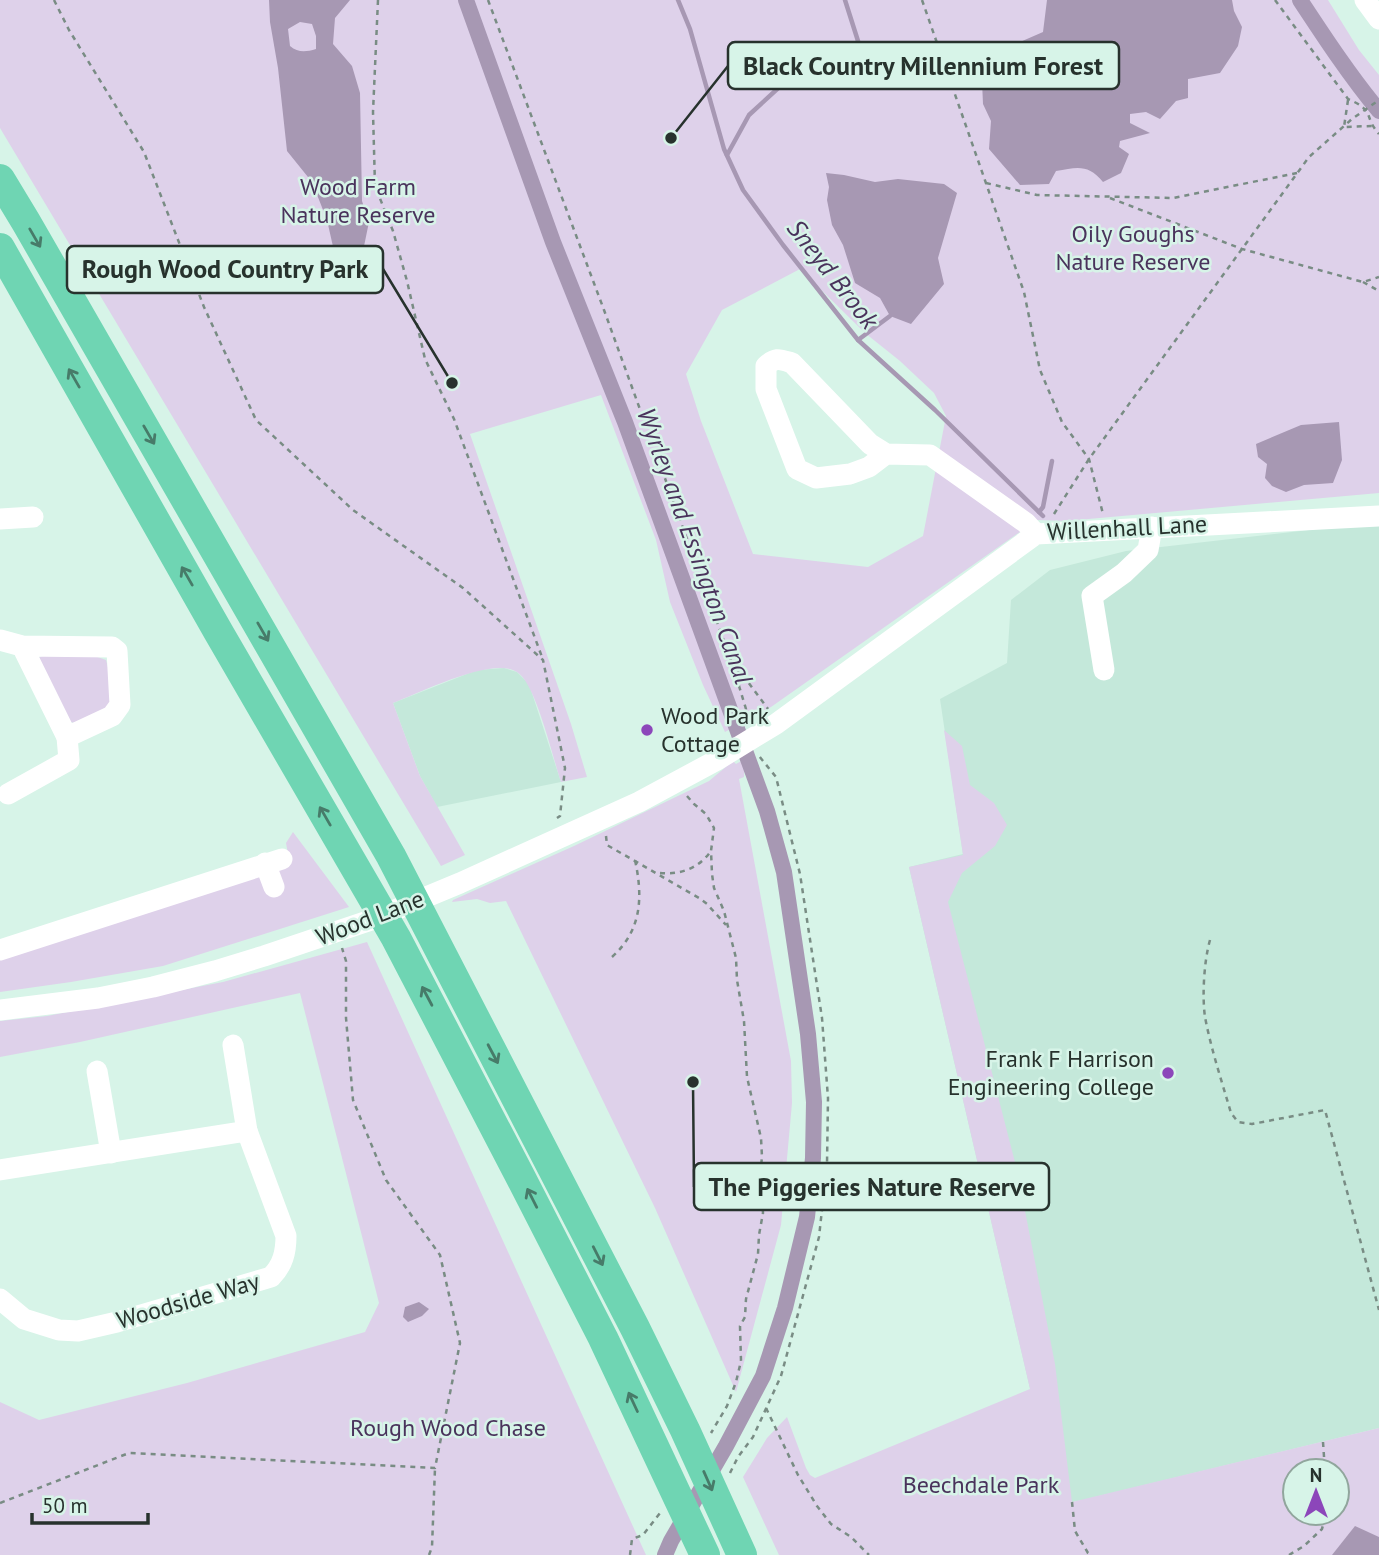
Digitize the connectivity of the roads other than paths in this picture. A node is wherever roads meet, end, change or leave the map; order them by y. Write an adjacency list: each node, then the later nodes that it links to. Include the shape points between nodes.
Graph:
1 (1365, 0): 2 (street)
2 (1379, 19)
3 (0, 179): 26 (highway, one-way to 26, via 391,856 552,1165 698,1431)
4 (0, 248): 27 (highway, one-way to 4, via 603,1338 396,938)
5 (886, 454): 5 (street, via 870,444 792,363 778,359 766,366 766,389 797,469 816,478 850,474); 10 (street, via 930,455)
6 (1379, 516): 9 (street, Willenhall Lane)
7 (33, 517): 8 (street)
8 (0, 519)
9 (1152, 527): 10 (street, Willenhall Lane); 13 (street, via 1148,550 1093,596)
10 (1039, 533): 15 (street, Willenhall Lane, via 774,725)
11 (0, 640): 12 (street)
12 (22, 646): 14 (street); 14 (street, via 113,647 117,651 120,705 113,716)
13 (1104, 670)
14 (67, 737): 16 (street, via 69,760)
15 (717, 760): 19 (street, Wood Lane, via 639,802 371,920 252,960 153,986)
16 (8, 794)
17 (274, 887): 18 (street, via 273,861)
18 (0, 950)
19 (0, 1010)
20 (233, 1042): 22 (street, Woodside Way)
21 (97, 1068): 23 (street)
22 (247, 1130): 23 (street); 25 (street, Woodside Way, via 286,1236 282,1264 271,1277 78,1331 24,1318)
23 (111, 1153): 24 (street)
24 (0, 1170)
25 (0, 1299)
26 (737, 1544)
27 (705, 1555)

